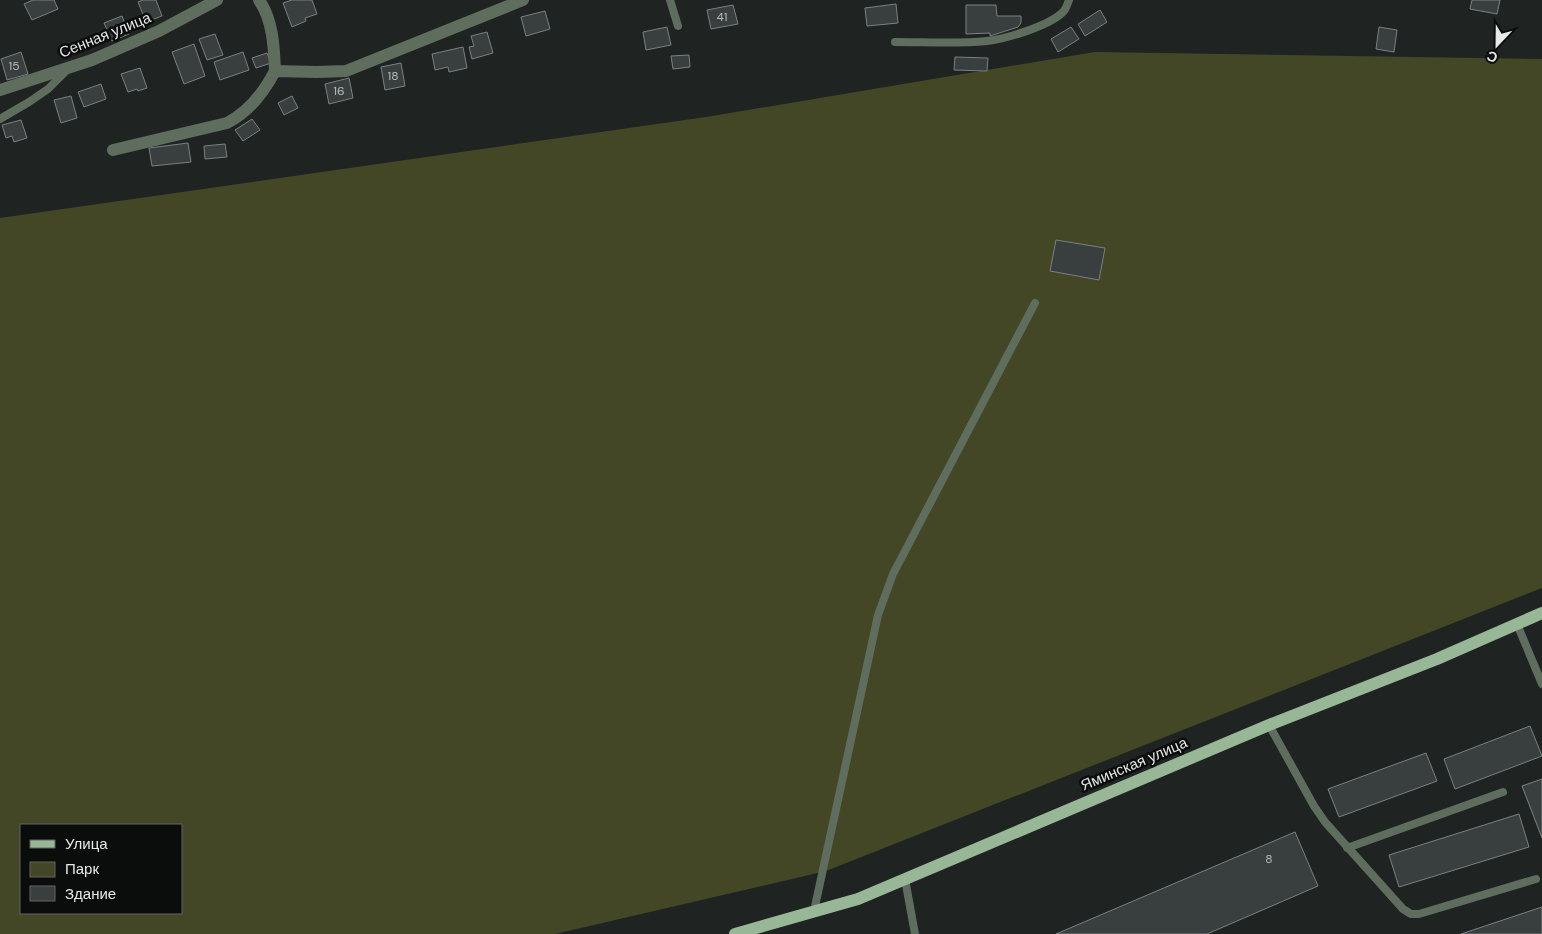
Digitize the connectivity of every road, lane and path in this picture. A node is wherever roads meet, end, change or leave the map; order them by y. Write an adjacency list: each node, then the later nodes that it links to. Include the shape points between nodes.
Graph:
1 (217, 0): 8 (street, Сенная улица, via 159,31)
2 (259, 0): 9 (street, via 268,16)
3 (523, 0): 9 (street, via 346,71)
4 (670, 0): 6 (lane)
5 (1069, 0): 7 (lane, via 1066,10 1056,18 995,40)
6 (678, 26)
7 (895, 42)
8 (71, 67): 10 (street, Сенная улица); 11 (lane, via 48,89)
9 (275, 70): 12 (street, via 265,89 250,106 227,123)
10 (0, 90)
11 (0, 118)
12 (113, 150)
13 (1035, 303): 22 (lane, via 884,596)
14 (1542, 613): 15 (main road, Яминская улица)
15 (1517, 624): 16 (lane); 17 (main road, Яминская улица)
16 (1542, 684)
17 (1269, 725): 19 (lane, via 1314,806); 20 (main road, Яминская улица)
18 (1503, 792): 19 (lane)
19 (1347, 848): 21 (lane, via 1411,914)
20 (905, 879): 22 (main road, Яминская улица, via 858,899); 24 (lane)
21 (1536, 879)
22 (814, 911): 23 (main road, Яминская улица)
23 (735, 934)
24 (916, 934)

